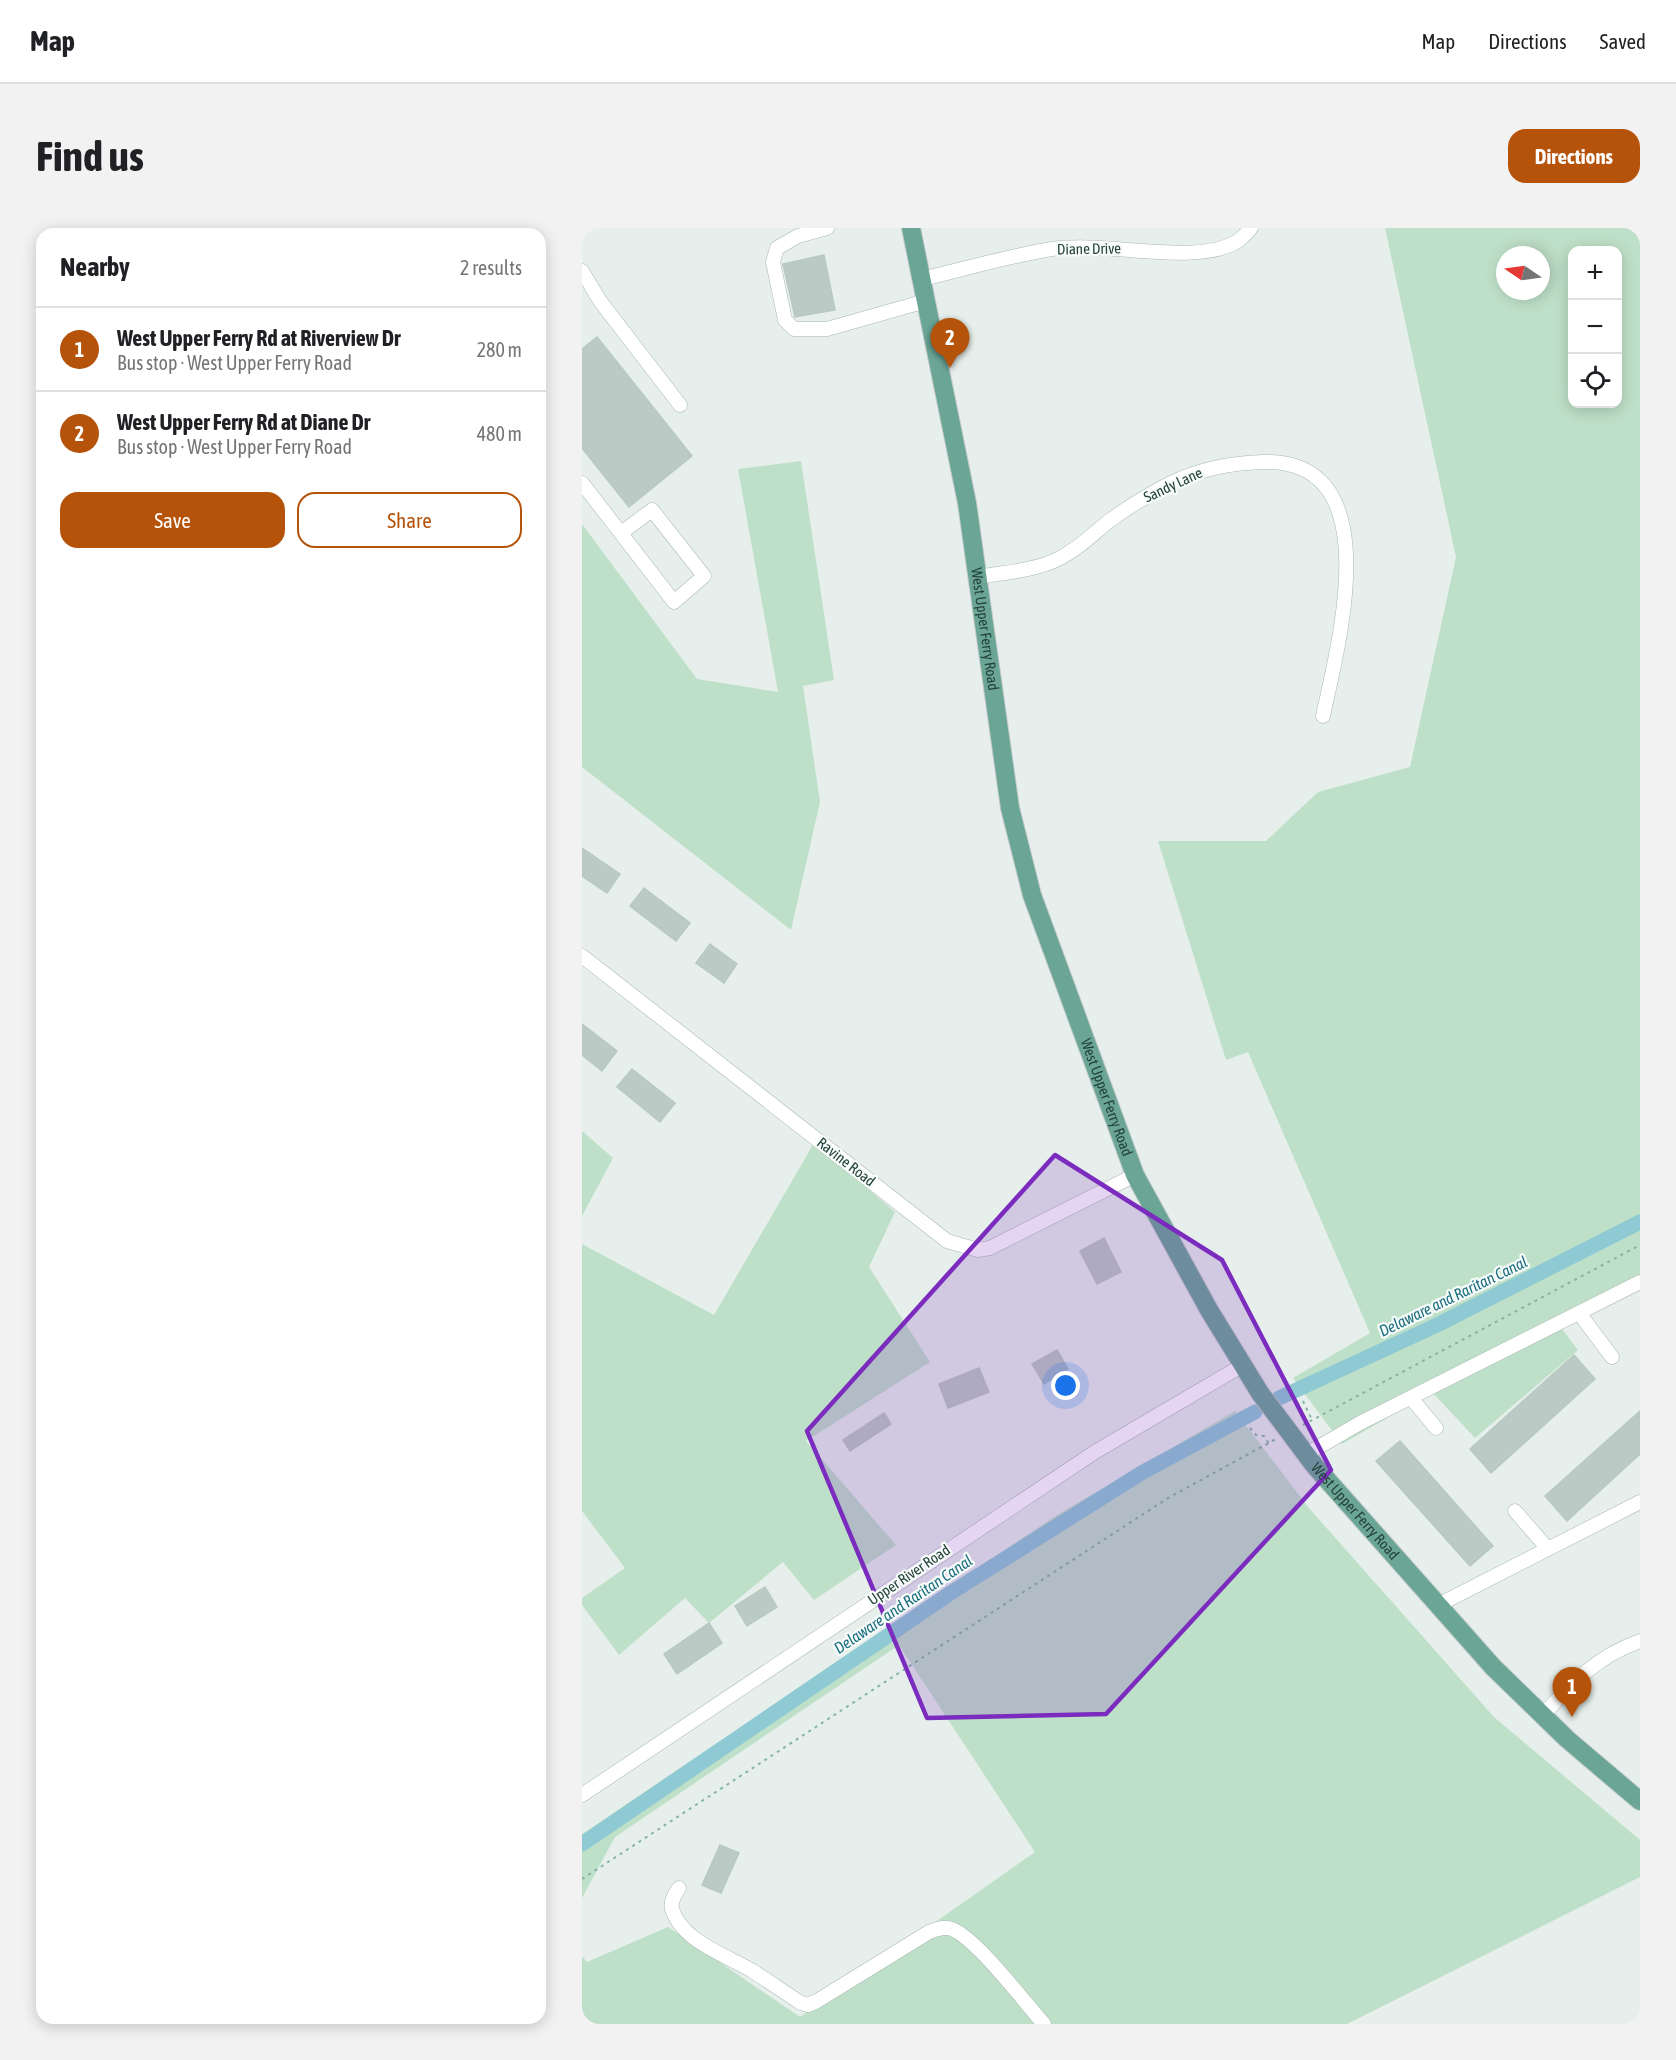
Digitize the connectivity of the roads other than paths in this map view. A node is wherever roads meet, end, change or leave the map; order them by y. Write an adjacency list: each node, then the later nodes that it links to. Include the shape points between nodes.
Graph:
1 (827, 228): 6 (street, via 798,236 777,248 773,262 785,320 794,329 827,329)
2 (911, 228): 5 (main road, West Upper Ferry Road)
3 (1251, 228): 5 (street, Diane Drive, via 1232,245 1218,250 1051,249)
4 (582, 271): 7 (street, via 600,301)
5 (922, 279): 6 (main road, West Upper Ferry Road)
6 (926, 301): 10 (main road, West Upper Ferry Road, via 955,438)
7 (680, 405)
8 (582, 483): 9 (street)
9 (621, 532): 9 (street, via 674,602 704,576 652,510)
10 (978, 577): 11 (street, Sandy Lane, via 1057,560 1140,500 1192,474 1245,462 1272,462 1304,470 1328,490 1336,505 1347,558 1345,615); 13 (main road, West Upper Ferry Road, via 1018,844 1032,895)
11 (1323, 716)
12 (582, 957): 13 (street, Ravine Road, via 947,1241 978,1250 990,1248)
13 (1135, 1174): 17 (main road, West Upper Ferry Road)
14 (1640, 1282): 15 (street)
15 (1579, 1313): 16 (street); 18 (street)
16 (1612, 1356)
17 (1242, 1365): 20 (main road, West Upper Ferry Road, via 1260,1393 1271,1421); 27 (street, Upper River Road, via 1095,1452)
18 (1411, 1398): 19 (street); 20 (street)
19 (1436, 1428)
20 (1305, 1455): 24 (main road, West Upper Ferry Road)
21 (1640, 1502): 23 (street)
22 (1515, 1511): 23 (street)
23 (1548, 1549): 24 (street)
24 (1438, 1605): 26 (main road, West Upper Ferry Road)
25 (1640, 1641): 26 (street, via 1600,1659)
26 (1542, 1716): 28 (main road, West Upper Ferry Road)
27 (582, 1795)
28 (1640, 1801)
29 (679, 1888): 30 (street, via 671,1907 684,1928 713,1951 801,2003 818,2001 940,1928 951,1929 980,1952)
30 (1044, 2024)

